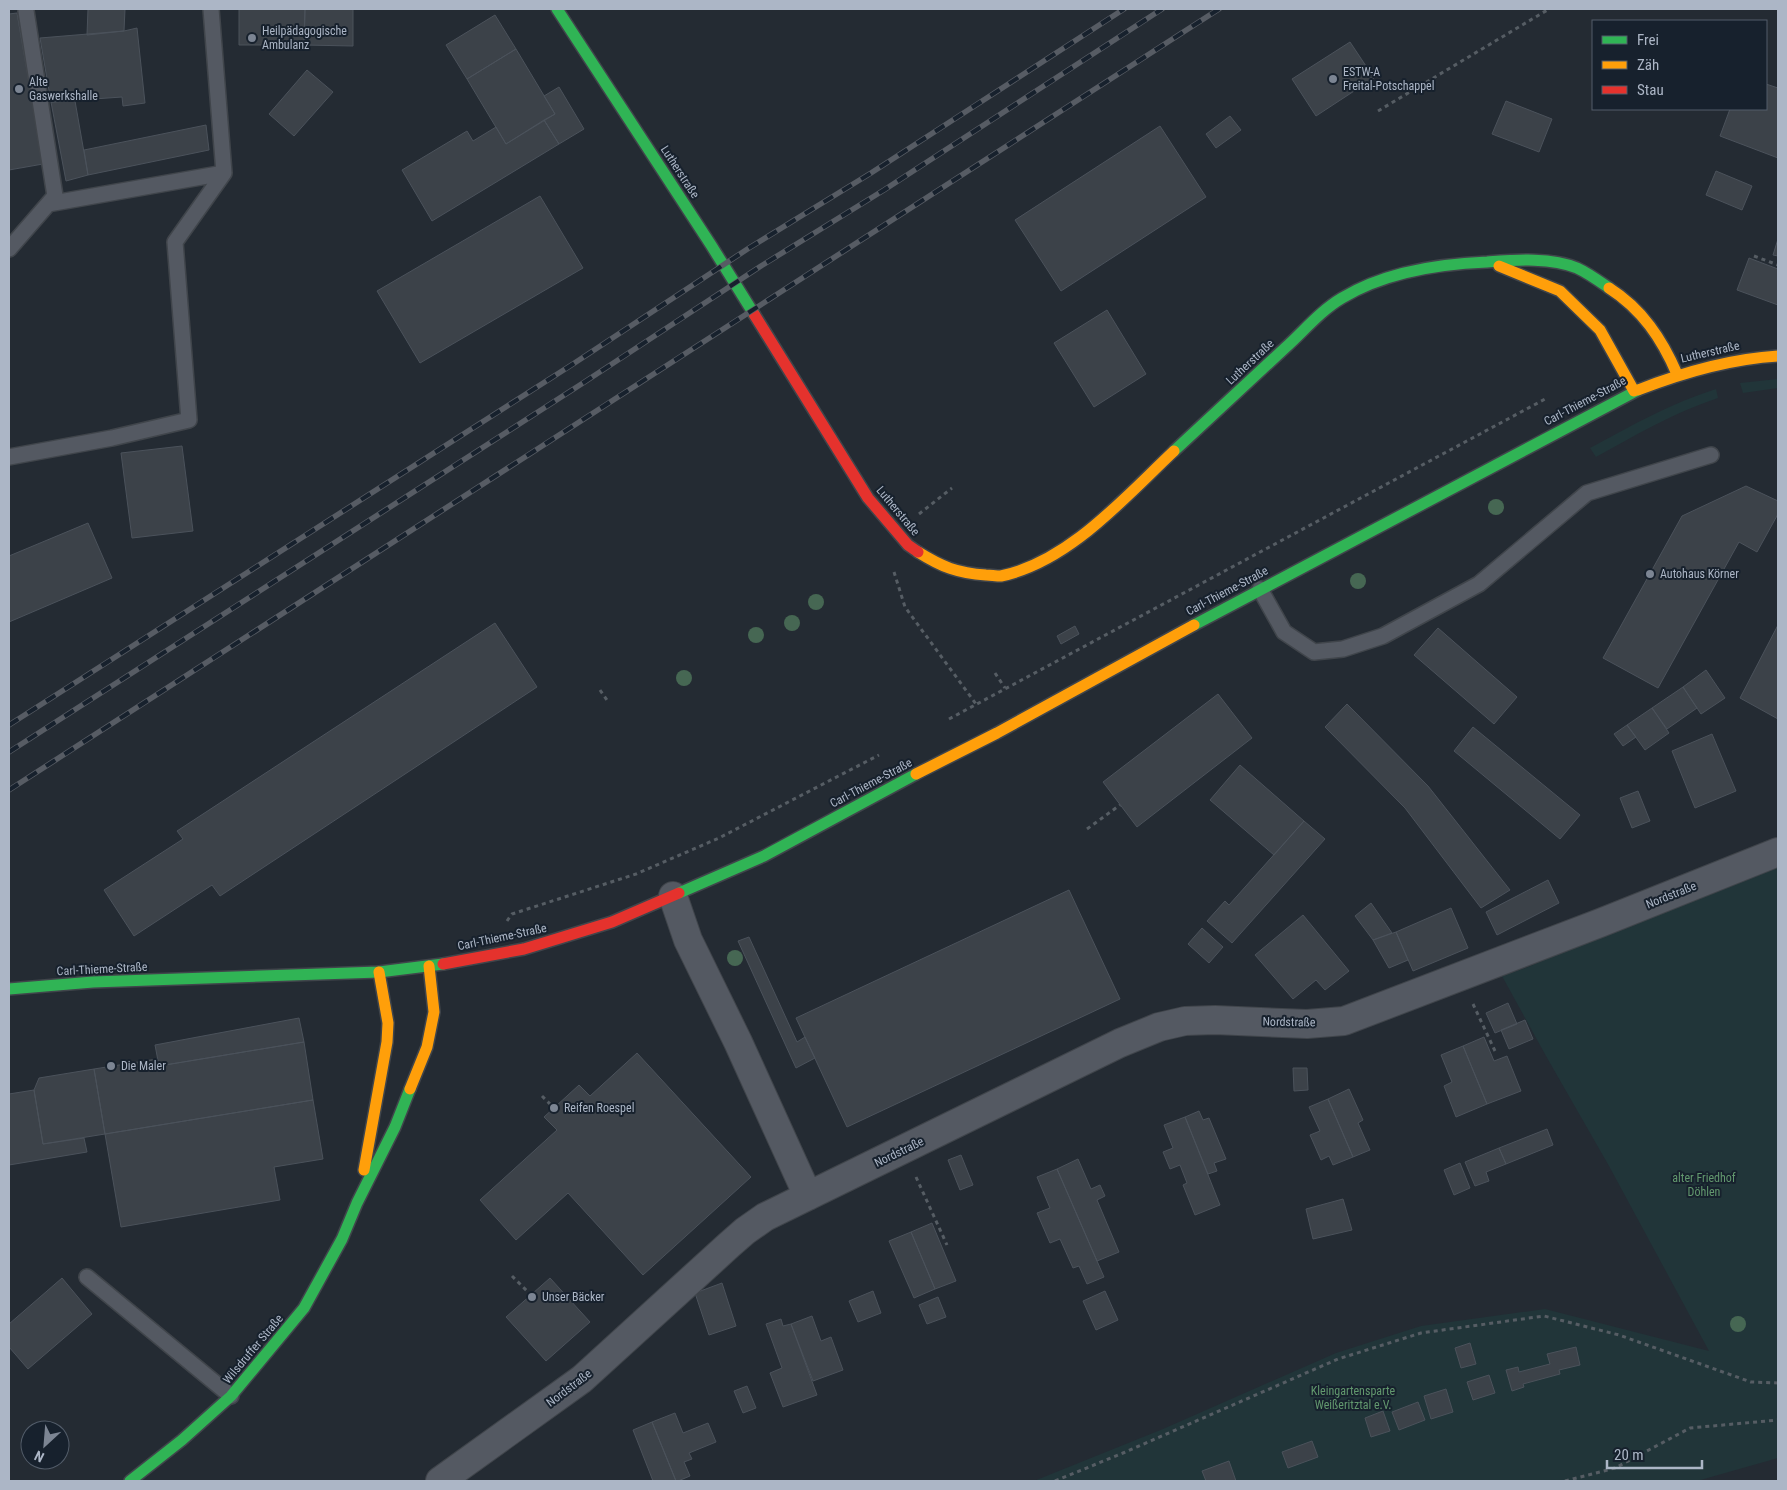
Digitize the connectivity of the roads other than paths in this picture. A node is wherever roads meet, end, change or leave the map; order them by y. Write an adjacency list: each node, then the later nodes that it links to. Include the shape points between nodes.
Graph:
1 (211, 9): 4 (lane)
2 (557, 9): 7 (main road, Lutherstraße, via 711,245 868,498 908,545 934,562 964,573 999,576 1038,564 1088,531 1322,311 1346,294 1391,276 1431,266)
3 (26, 11): 5 (lane, via 55,196)
4 (224, 173): 5 (lane); 12 (lane, via 175,242 189,420)
5 (48, 204): 6 (lane)
6 (9, 249)
7 (1489, 262): 9 (main road, Lutherstraße, via 1534,261 1575,267 1617,292 1635,307 1662,340); 10 (main road, Lutherstraße, via 1560,291 1609,342)
8 (1778, 356): 9 (main road, Lutherstraße, via 1746,358)
9 (1677, 374): 10 (main road, Carl-Thieme-Straße)
10 (1634, 391): 13 (main road, Carl-Thieme-Straße)
11 (1711, 455): 13 (lane, via 1587,493 1479,584 1383,636 1343,649 1314,652 1284,632)
12 (9, 457)
13 (1260, 589): 15 (main road, Carl-Thieme-Straße, via 998,733 764,856)
14 (1778, 852): 19 (street, Nordstraße, via 1344,1021 1307,1024 1215,1020 1185,1021 1159,1027)
15 (673, 896): 16 (main road, Carl-Thieme-Straße, via 612,922 528,948); 19 (street, via 688,940)
16 (429, 966): 17 (main road, Carl-Thieme-Straße); 20 (main road, Wilsdruffer Straße, via 434,1012 426,1047 395,1127)
17 (379, 972): 18 (main road, Carl-Thieme-Straße, via 102,982); 20 (main road, Wilsdruffer Straße, via 388,1023 387,1042)
18 (9, 989)
19 (808, 1196): 24 (street, Nordstraße, via 765,1217 745,1231 582,1379)
20 (357, 1203): 22 (main road, Wilsdruffer Straße, via 342,1239 304,1308)
21 (87, 1277): 22 (lane)
22 (231, 1396): 23 (main road, Wilsdruffer Straße)
23 (130, 1481)
24 (440, 1481)

